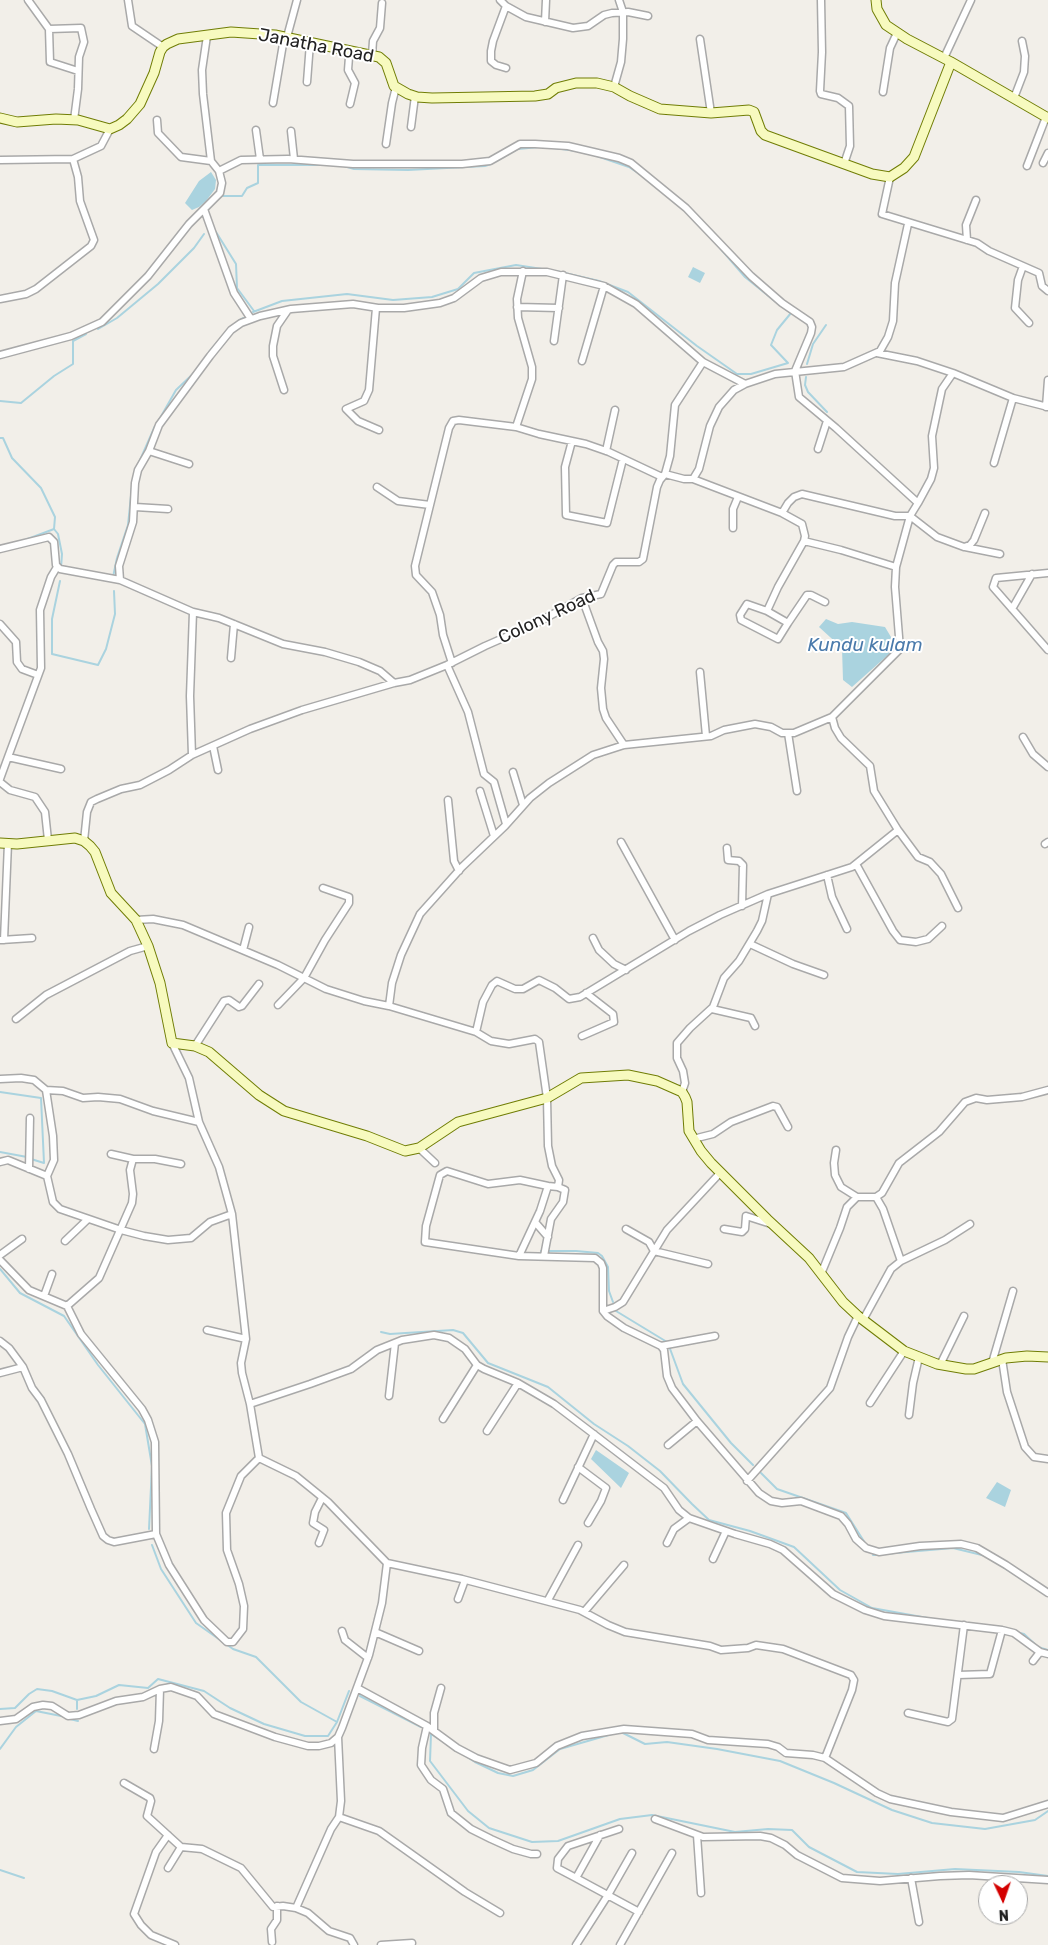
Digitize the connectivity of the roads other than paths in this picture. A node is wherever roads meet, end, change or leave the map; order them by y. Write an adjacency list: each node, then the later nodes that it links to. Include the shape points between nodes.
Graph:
1 (28, 0): 15 (street)
2 (128, 0): 22 (street, via 132,26)
3 (297, 0): 18 (street)
4 (500, 0): 11 (street)
5 (546, 0): 14 (street)
6 (619, 0): 12 (street)
7 (821, 0): 53 (street, via 820,91 849,106 850,146)
8 (876, 0): 16 (main road, via 886,25)
9 (971, 0): 25 (street)
10 (382, 2): 24 (street, via 380,28 373,41)
11 (506, 6): 14 (street, via 526,17); 26 (street, via 493,41 491,61)
12 (622, 12): 13 (street); 14 (street, via 604,15 582,27); 30 (street, via 621,62)
13 (648, 16)
14 (545, 22)
15 (49, 29): 27 (street, via 50,62); 27 (street, via 81,28 84,42)
16 (897, 33): 25 (main road); 31 (street, via 890,48)
17 (207, 36): 18 (main road, Janatha Road, via 232,32); 22 (main road, Janatha Road, via 178,39); 51 (street, via 202,70)
18 (288, 37): 21 (main road, Janatha Road); 34 (street, via 283,44)
19 (700, 39): 36 (street)
20 (1022, 41): 33 (street, via 1024,72)
21 (310, 43): 23 (main road, Janatha Road); 28 (street)
22 (163, 47): 42 (main road, via 140,104 127,119)
23 (351, 52): 24 (main road, Janatha Road); 35 (street, via 348,70 355,83)
24 (372, 55): 29 (main road, Janatha Road, via 386,63)
25 (947, 60): 33 (main road); 56 (main road, via 914,157)
26 (506, 68)
27 (78, 71): 39 (street)
28 (307, 82)
29 (396, 87): 32 (main road); 45 (street)
30 (614, 87): 32 (main road, via 576,83 535,96); 36 (main road, via 660,109)
31 (883, 92)
32 (415, 96): 41 (street)
33 (1014, 98): 38 (main road)
34 (273, 103)
35 (350, 104)
36 (711, 113): 53 (main road, via 749,110 754,112 765,134)
37 (0, 118): 39 (main road, via 17,122)
38 (1047, 118): 54 (street)
39 (74, 120): 42 (main road)
40 (157, 120): 51 (street, via 158,133 181,157)
41 (411, 127)
42 (110, 129): 47 (street, via 101,146)
43 (256, 130): 50 (street)
44 (291, 132): 48 (street)
45 (386, 144)
46 (1048, 153): 52 (street)
47 (73, 159): 49 (street); 66 (street, via 80,201 94,243 36,289)
48 (294, 159): 50 (street); 78 (street, via 353,164 462,164 490,161 520,144 535,144 568,146 631,163 686,208 776,298 810,322 811,333)
49 (0, 160)
50 (260, 160): 55 (street, via 241,160)
51 (211, 161): 55 (street)
52 (1043, 163)
53 (844, 164): 56 (main road)
54 (1027, 166)
55 (219, 171): 58 (street, via 220,193)
56 (890, 177): 59 (street, via 882,214)
57 (976, 200): 60 (street, via 966,225)
58 (204, 209): 71 (street, via 234,293); 75 (street, via 183,230 148,276 102,322 71,336)
59 (908, 224): 60 (street); 74 (street, via 895,283 894,321)
60 (967, 240): 61 (street)
61 (1022, 266): 65 (street, via 1038,273 1042,286); 72 (street, via 1015,308)
62 (523, 271): 63 (street); 67 (street); 68 (street, via 501,272 481,278 454,298 440,303)
63 (563, 275): 64 (street); 69 (street)
64 (604, 286): 76 (street); 77 (street, via 636,304)
65 (1048, 291)
66 (0, 299)
67 (517, 307): 69 (street); 87 (street, via 532,379)
68 (376, 308): 70 (street, via 353,304); 88 (street, via 369,390 364,401 346,409 358,421)
69 (559, 308): 73 (street)
70 (288, 310): 71 (street); 82 (street, via 277,326 273,346)
71 (251, 319): 91 (street, via 231,330 210,356 159,426)
72 (1029, 323)
73 (554, 341)
74 (877, 353): 78 (street, via 844,367); 79 (street, via 917,361)
75 (0, 355)
76 (582, 361)
77 (703, 362): 81 (street); 96 (street, via 675,405 670,456)
78 (795, 371): 81 (street); 86 (street, via 800,398)
79 (952, 373): 83 (street); 100 (street, via 942,389 932,436 934,468)
80 (1048, 380): 84 (street)
81 (744, 384): 97 (street, via 719,407)
82 (284, 390)
83 (1013, 398): 84 (street); 94 (street)
84 (1047, 407)
85 (615, 410): 92 (street)
86 (827, 421): 90 (street); 100 (street)
87 (516, 427): 89 (street); 101 (street, via 453,421)
88 (379, 430)
89 (572, 441): 92 (street); 93 (street, via 564,467 566,515 607,523)
90 (818, 449)
91 (150, 451): 95 (street); 102 (street, via 136,476)
92 (606, 451): 93 (street)
93 (623, 458): 96 (street)
94 (994, 463)
95 (189, 464)
96 (663, 476): 97 (street); 117 (street, Colony Road, via 657,487 642,559 639,562 616,562 602,594)
97 (693, 479): 99 (street)
98 (377, 487): 101 (street, via 398,501)
99 (738, 498): 105 (street); 107 (street, via 733,509)
100 (918, 503): 106 (street)
101 (430, 505): 127 (street, via 415,566 416,575 432,592 440,615)
102 (134, 507): 103 (street); 116 (street, via 134,522 120,566)
103 (168, 509)
104 (985, 513): 109 (street, via 974,540)
105 (782, 514): 106 (street, via 794,497 802,494 895,516); 108 (street, via 802,524 806,536)
106 (910, 516): 109 (street, via 937,537); 113 (street)
107 (733, 528)
108 (804, 541): 113 (street); 120 (street)
109 (964, 547): 111 (street)
110 (0, 549): 112 (street, via 49,538 54,542)
111 (1000, 554)
112 (57, 567): 116 (street); 129 (street, via 40,610 41,668)
113 (896, 567): 131 (street, via 900,649)
114 (1048, 573): 115 (street)
115 (1032, 574): 119 (street); 119 (street, via 996,578 993,587)
116 (120, 580): 121 (street)
117 (582, 598): 127 (street, Colony Road); 135 (street, via 603,651 603,709)
118 (825, 602): 122 (street, via 806,595)
119 (1012, 609): 125 (street)
120 (767, 611): 122 (street); 122 (street, via 748,604 740,618 778,639)
121 (193, 612): 124 (street); 137 (street)
122 (788, 623)
123 (0, 624): 129 (street, via 16,642 17,662)
124 (234, 624): 126 (street); 130 (street, via 283,644 359,662 380,671)
125 (1048, 650)
126 (231, 658)
127 (449, 664): 130 (street, Colony Road, via 410,680); 148 (street, via 468,712 484,774 494,782)
128 (700, 672): 133 (street)
129 (38, 675): 138 (street)
130 (394, 682): 136 (street, Colony Road, via 302,710)
131 (832, 717): 132 (street); 149 (street, via 841,738 870,766 874,791)
132 (788, 733): 133 (street, via 755,724); 145 (street)
133 (706, 736): 135 (street)
134 (1023, 738): 139 (street, via 1033,754)
135 (624, 745): 147 (street, via 594,755 549,783)
136 (213, 746): 137 (street, Colony Road); 141 (street)
137 (192, 755): 152 (street, Colony Road, via 140,785 91,802 84,825)
138 (8, 757): 140 (street); 143 (street)
139 (1048, 767)
140 (61, 769)
141 (218, 770)
142 (513, 772): 147 (street)
143 (0, 781): 151 (street, via 10,790 35,797 45,812)
144 (480, 791): 150 (street)
145 (797, 791)
146 (448, 800): 157 (street, via 454,861)
147 (523, 805): 148 (street)
148 (506, 824): 150 (street)
149 (898, 830): 156 (street); 162 (street, via 918,857 930,862 941,874)
150 (494, 836): 157 (street)
151 (48, 840): 152 (main road, via 75,838); 154 (main road)
152 (84, 841): 163 (main road, via 95,852 111,893)
153 (621, 842): 170 (street)
154 (4, 843): 169 (street)
155 (727, 848): 161 (street, via 728,860 739,861 743,865)
156 (856, 864): 158 (street); 165 (street, via 900,940 916,942 928,939)
157 (459, 870): 180 (street, via 420,914 401,955)
158 (827, 875): 160 (street); 166 (street, via 832,897)
159 (323, 888): 176 (street, via 349,897 349,903)
160 (768, 894): 161 (street); 171 (street, via 762,921)
161 (742, 906): 170 (street)
162 (958, 908)
163 (136, 920): 172 (main road); 173 (street, via 153,919 183,925)
164 (249, 926): 173 (street)
165 (942, 926)
166 (847, 929)
167 (32, 938): 169 (street)
168 (593, 938): 174 (street, via 599,950)
169 (2, 940)
170 (675, 940): 174 (street)
171 (750, 944): 175 (street); 181 (street, via 724,978)
172 (148, 946): 182 (street, via 130,951 46,994); 186 (main road, via 160,983)
173 (243, 950): 176 (street)
174 (626, 970): 178 (street)
175 (824, 975)
176 (304, 978): 179 (street); 180 (street, via 326,989)
177 (259, 984): 187 (street, via 242,1006 230,1000 224,1001)
178 (586, 993): 184 (street, via 569,999 540,980 523,989 497,981 483,1002); 185 (street, via 614,1014 614,1022)
179 (278, 1005)
180 (389, 1006): 184 (street)
181 (712, 1009): 183 (street, via 751,1018); 191 (street, via 677,1043 677,1058 684,1072)
182 (16, 1019)
183 (754, 1026)
184 (476, 1032): 192 (street, via 491,1041 509,1044 535,1039 539,1042)
185 (582, 1036)
186 (172, 1043): 187 (main road); 194 (street, via 189,1078)
187 (195, 1046): 197 (main road, via 209,1052 259,1095 284,1111 405,1151)
188 (0, 1079): 189 (street, via 34,1080)
189 (46, 1090): 194 (street, via 83,1098 120,1099); 206 (street, via 54,1160)
190 (1048, 1090): 210 (street, via 1022,1097 976,1098 965,1102 939,1132 899,1163 882,1193)
191 (682, 1092): 192 (main road, via 657,1081 628,1075 598,1076 581,1078); 196 (main road, via 687,1102 689,1132)
192 (547, 1098): 197 (main road, via 458,1122); 208 (street, via 548,1146 559,1180)
193 (30, 1118): 204 (street)
194 (199, 1122): 211 (street, via 219,1167)
195 (788, 1127): 196 (street, via 776,1107 772,1106 731,1122 713,1134)
196 (693, 1139): 205 (main road)
197 (419, 1148): 202 (street)
198 (836, 1150): 209 (street, via 835,1175 841,1187)
199 (111, 1154): 200 (street)
200 (133, 1159): 203 (street); 218 (street, via 130,1170 132,1203)
201 (0, 1160): 204 (street)
202 (435, 1163)
203 (181, 1164)
204 (28, 1168): 206 (street)
205 (721, 1172): 214 (main road); 222 (street, via 667,1230)
206 (48, 1176): 212 (street, via 53,1202 60,1209)
207 (548, 1186): 208 (street); 213 (street); 224 (street, via 520,1180 488,1184 447,1171 440,1175 424,1242)
208 (558, 1187): 219 (street, via 565,1190 563,1202 551,1219)
209 (857, 1197): 210 (street); 230 (street, via 847,1207)
210 (876, 1197): 227 (street)
211 (232, 1214): 218 (street, via 210,1222 191,1238 185,1239 168,1240); 239 (street)
212 (88, 1219): 218 (street); 221 (street)
213 (535, 1222): 219 (street); 224 (street)
214 (771, 1224): 217 (street, via 746,1216 742,1232); 230 (main road, via 809,1258)
215 (970, 1224): 227 (street)
216 (626, 1229): 222 (street, via 649,1242)
217 (724, 1229)
218 (121, 1230): 233 (street, via 100,1278)
219 (548, 1237): 225 (street)
220 (22, 1239): 223 (street)
221 (65, 1241)
222 (654, 1251): 228 (street); 234 (street, via 623,1302)
223 (0, 1255)
224 (519, 1256): 225 (street)
225 (544, 1256): 234 (street, via 594,1258 601,1263)
226 (0, 1260): 232 (street, via 29,1290)
227 (901, 1261): 236 (street, via 891,1269 872,1306)
228 (708, 1264)
229 (52, 1274): 232 (street)
230 (821, 1274): 236 (main road)
231 (1013, 1292): 247 (street)
232 (44, 1296): 233 (street)
233 (67, 1306): 271 (street, via 81,1334 148,1420 155,1442)
234 (603, 1311): 242 (street, via 612,1322)
235 (964, 1316): 249 (street)
236 (860, 1318): 243 (main road); 265 (street, via 848,1337 830,1388)
237 (207, 1330): 239 (street)
238 (715, 1336): 242 (street)
239 (246, 1339): 255 (street, via 241,1363)
240 (0, 1341): 250 (street)
241 (395, 1343): 248 (street, via 434,1335 449,1338 466,1349); 253 (street); 255 (street, via 377,1350 351,1369)
242 (661, 1346): 258 (street, via 672,1388)
243 (904, 1351): 244 (main road); 254 (street)
244 (919, 1357): 249 (main road); 256 (street)
245 (1048, 1357): 246 (main road)
246 (1002, 1359): 247 (main road); 263 (street, via 1007,1392 1025,1447 1034,1457)
247 (992, 1363): 249 (main road, via 974,1369)
248 (477, 1365): 252 (street); 257 (street)
249 (940, 1365)
250 (23, 1367): 251 (street); 271 (street, via 68,1454 104,1536 114,1542)
251 (0, 1373)
252 (518, 1383): 259 (street); 260 (street, via 554,1404)
253 (389, 1396)
254 (870, 1403)
255 (250, 1404): 262 (street)
256 (909, 1415)
257 (443, 1420)
258 (697, 1421): 261 (street); 265 (street)
259 (488, 1431)
260 (594, 1434): 264 (street); 268 (street, via 664,1488)
261 (668, 1445)
262 (259, 1458): 266 (street, via 296,1476); 271 (street, via 241,1476 226,1514 227,1550 244,1606 243,1629 233,1642 227,1642 204,1620 168,1565)
263 (1048, 1459)
264 (578, 1467): 267 (street); 269 (street, via 606,1488)
265 (747, 1481): 279 (street, via 771,1501 801,1501 841,1516 856,1540 866,1548 879,1552 961,1544 977,1548)
266 (322, 1498): 272 (street, via 313,1523 324,1530); 276 (street)
267 (562, 1500)
268 (688, 1518): 270 (street); 274 (street, via 674,1529)
269 (588, 1523)
270 (726, 1531): 275 (street); 283 (street, via 783,1550 833,1594 865,1610 884,1616)
271 (156, 1534)
272 (319, 1543)
273 (578, 1544): 281 (street)
274 (667, 1544)
275 (713, 1559)
276 (387, 1563): 278 (street); 286 (street)
277 (624, 1565): 282 (street)
278 (465, 1580): 280 (street); 281 (street)
279 (1048, 1593)
280 (458, 1599)
281 (548, 1600): 282 (street)
282 (584, 1612): 302 (street, via 625,1632 721,1650 756,1645 784,1649 851,1675 854,1680 852,1690)
283 (964, 1625): 284 (street); 292 (street)
284 (1002, 1630): 288 (street, via 1014,1634); 292 (street, via 990,1674)
285 (342, 1631): 290 (street, via 345,1640)
286 (375, 1632): 287 (street); 290 (street)
287 (419, 1651)
288 (1040, 1652): 289 (street); 291 (street)
289 (1048, 1654)
290 (368, 1658): 293 (street)
291 (1033, 1661)
292 (958, 1675): 296 (street, via 951,1721)
293 (356, 1688): 298 (street); 300 (street)
294 (441, 1688): 299 (street, via 434,1713)
295 (160, 1689): 297 (street, via 79,1715 68,1716 52,1706 43,1705 33,1707 16,1719); 300 (street, via 171,1687 197,1696 214,1714 308,1746 331,1743); 301 (street)
296 (908, 1712)
297 (0, 1721)
298 (427, 1726): 299 (street); 313 (street, via 421,1765 430,1780 443,1789 451,1813 471,1829 491,1839 513,1849)
299 (434, 1730): 302 (street, via 456,1748 510,1770 536,1763 557,1746 582,1736 624,1729 768,1744 786,1753)
300 (338, 1737): 305 (street)
301 (154, 1749)
302 (824, 1758): 304 (street, via 890,1799 951,1812 1004,1818)
303 (124, 1783): 308 (street, via 150,1798 148,1816)
304 (1048, 1804)
305 (339, 1817): 322 (street); 324 (street, via 379,1831)
306 (655, 1819): 310 (street)
307 (620, 1830): 309 (street)
308 (168, 1835): 311 (street); 328 (street, via 156,1852 134,1914 151,1935)
309 (600, 1835): 316 (street); 316 (street, via 568,1846 558,1859 557,1868)
310 (697, 1835): 317 (street, via 771,1838 842,1878); 319 (street)
311 (181, 1846): 315 (street); 321 (street, via 202,1849 242,1868 273,1907)
312 (672, 1853): 323 (street)
313 (537, 1854)
314 (632, 1854): 320 (street)
315 (168, 1868)
316 (576, 1878): 320 (street)
317 (911, 1878): 318 (street, via 969,1875); 325 (street)
318 (1048, 1880)
319 (701, 1893)
320 (608, 1895): 323 (street); 331 (street)
321 (277, 1906): 322 (street); 326 (street, via 277,1920 271,1930)
322 (296, 1908): 329 (street, via 308,1913 329,1931 350,1938)
323 (639, 1912): 332 (street)
324 (500, 1914)
325 (918, 1922)
326 (272, 1942)
327 (412, 1943): 330 (street)
328 (175, 1945)
329 (354, 1945)
330 (382, 1945)
331 (576, 1945)
332 (620, 1945)

